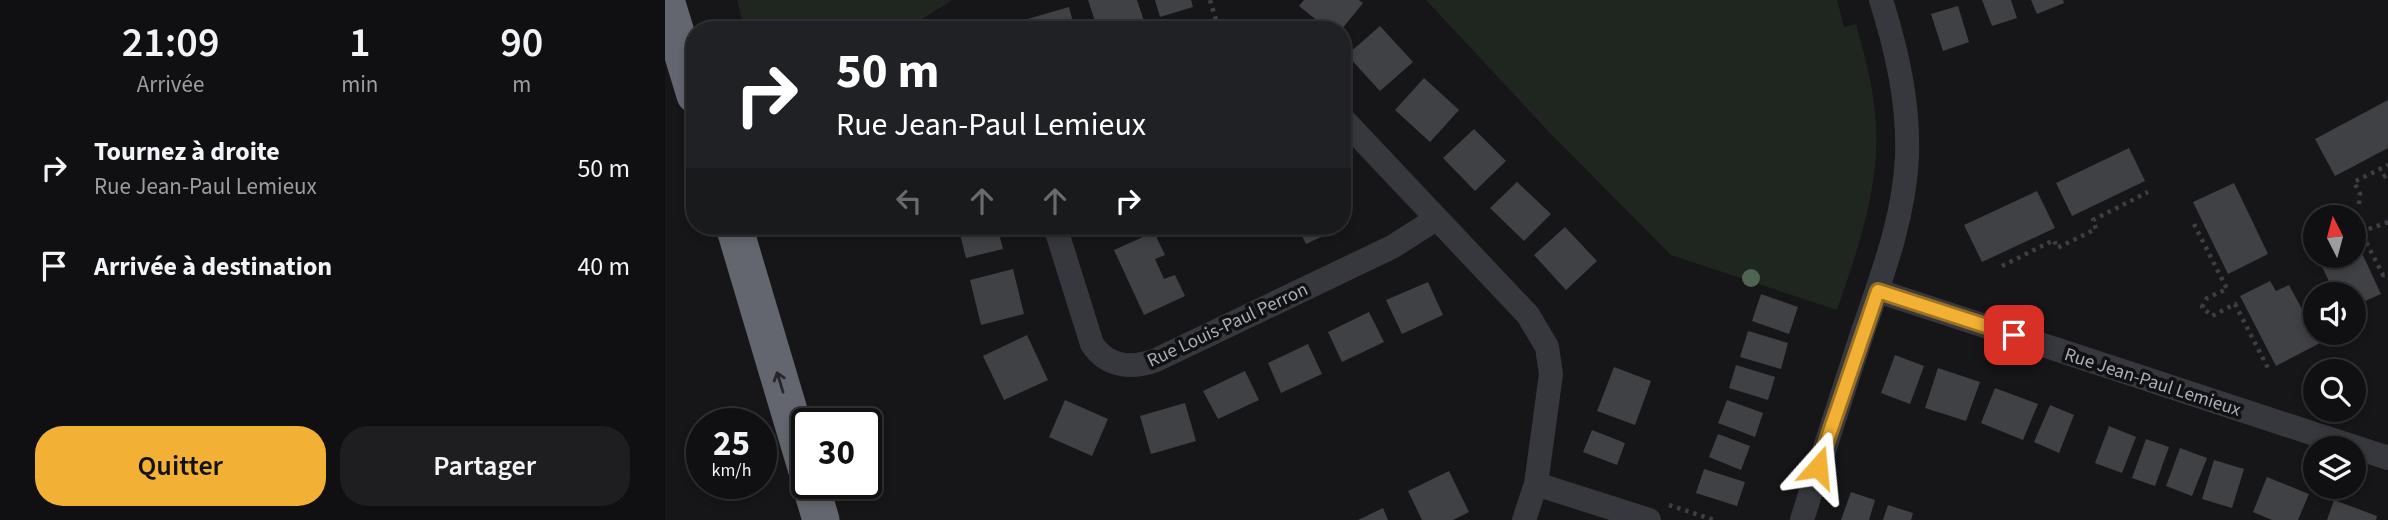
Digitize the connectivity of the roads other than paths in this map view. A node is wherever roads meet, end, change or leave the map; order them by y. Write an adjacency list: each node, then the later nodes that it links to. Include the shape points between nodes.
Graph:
1 (666, 0): 3 (highway)
2 (1881, 0): 8 (street, via 1905,99 1907,159 1899,219)
3 (686, 66)
4 (1351, 128): 5 (street)
5 (1436, 219): 7 (street, Rue Louis-Paul Perron, via 1392,247 1138,365 1111,362 1092,344); 11 (street, via 1528,315 1547,347 1551,374)
6 (737, 235): 9 (highway, one-way to 6)
7 (1058, 235)
8 (1878, 291): 10 (street, Rue Jean-Paul Lemieux); 16 (street)
9 (791, 417)
10 (2388, 458)
11 (1537, 484): 14 (street); 15 (street)
12 (815, 499): 13 (highway)
13 (821, 520)
14 (1524, 520)
15 (1649, 520)
16 (1802, 520)

